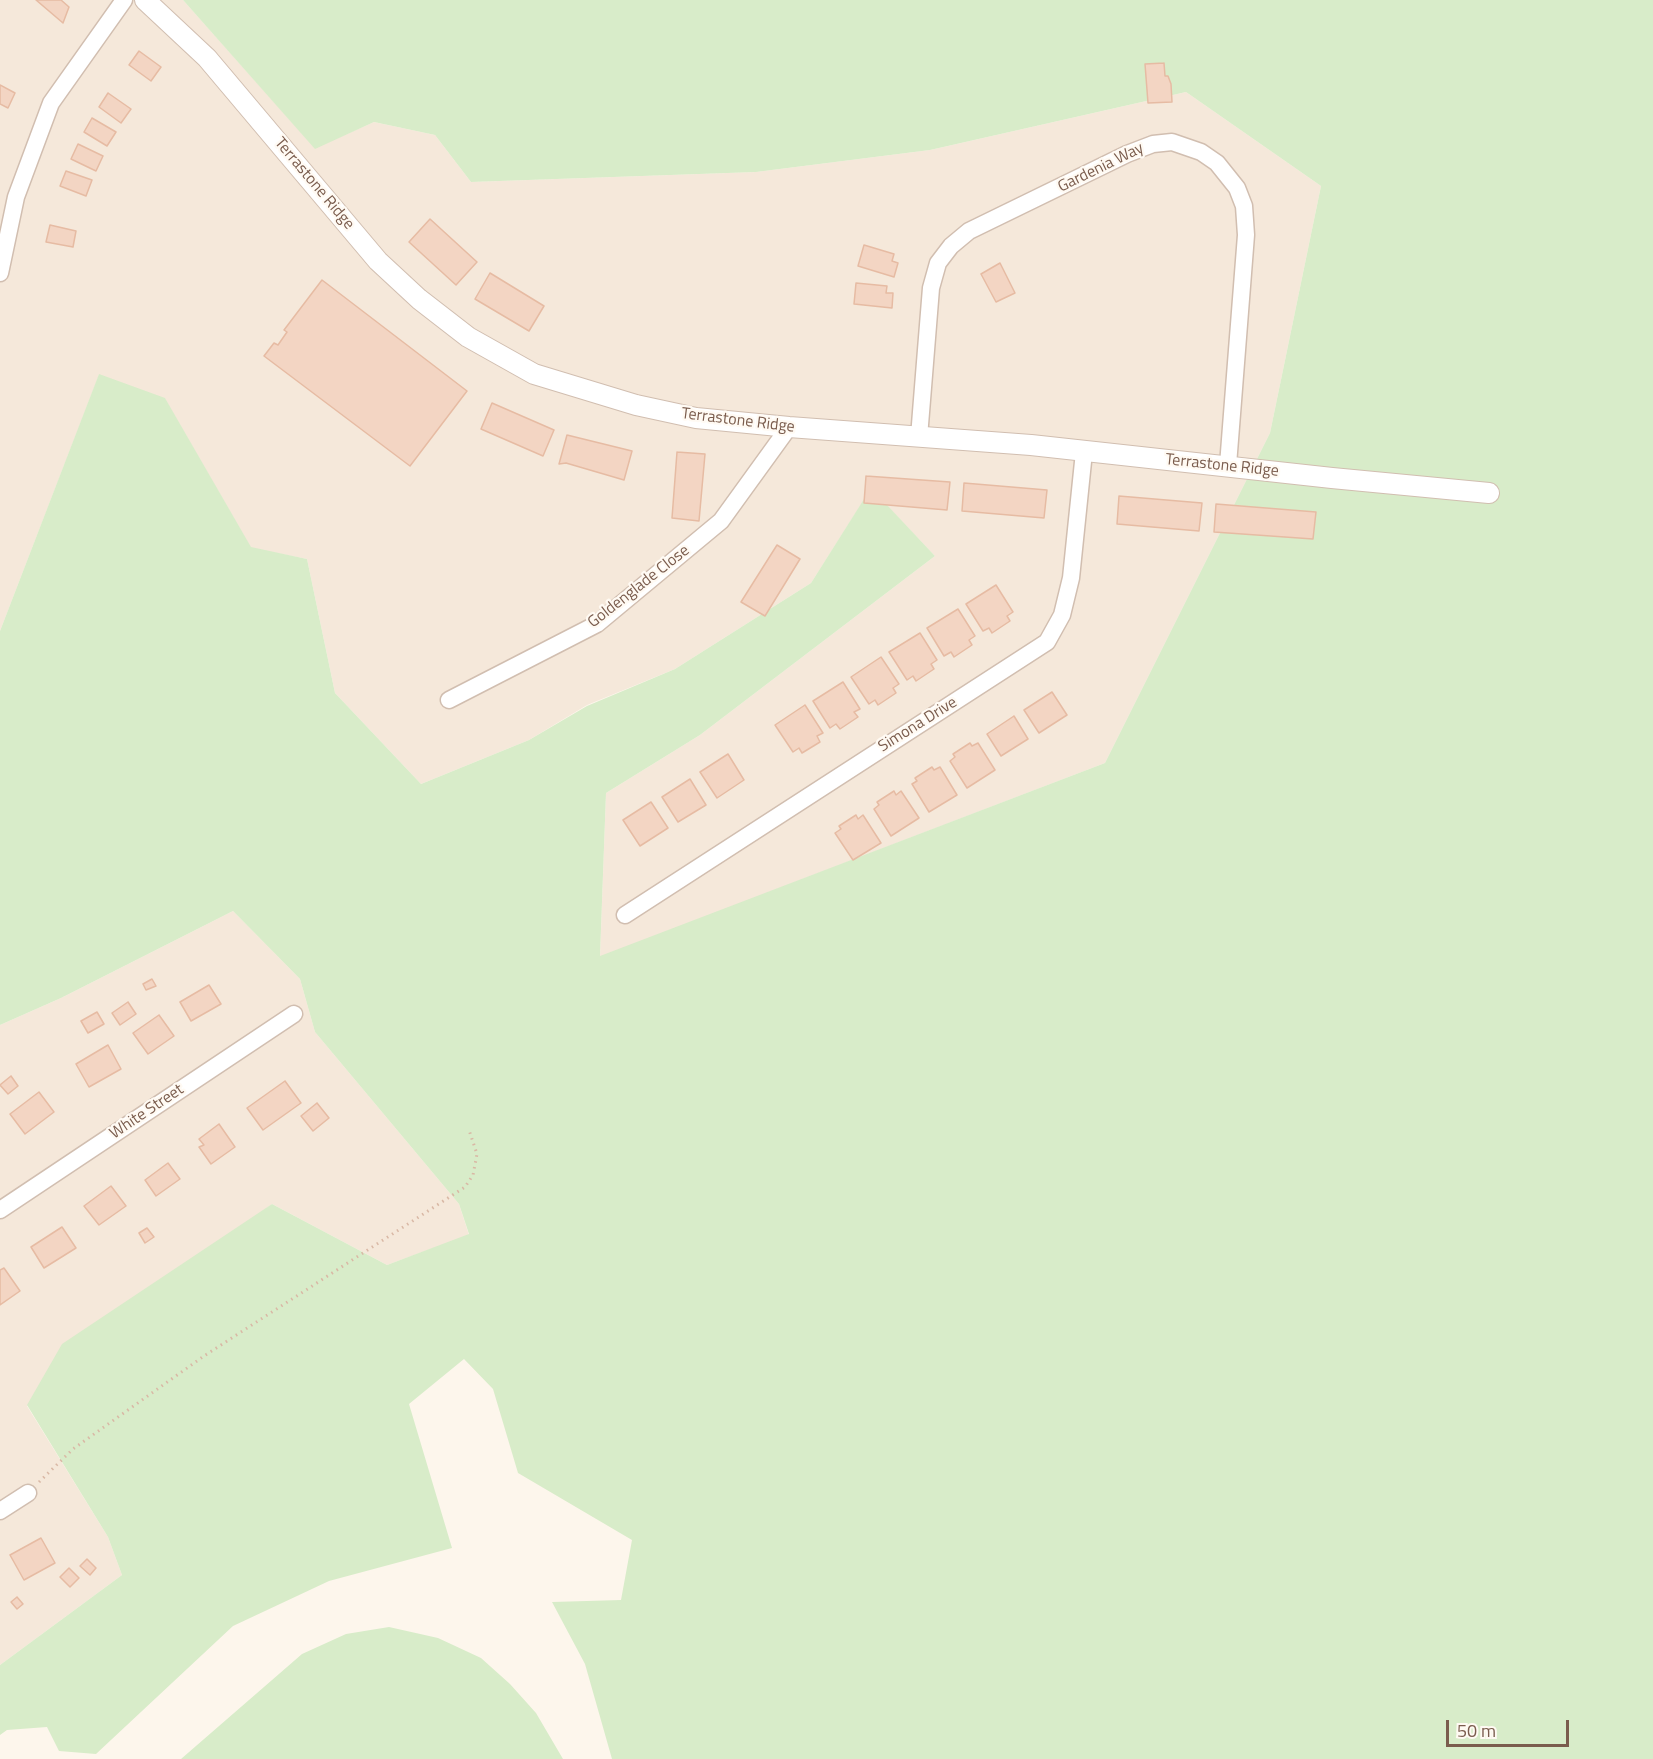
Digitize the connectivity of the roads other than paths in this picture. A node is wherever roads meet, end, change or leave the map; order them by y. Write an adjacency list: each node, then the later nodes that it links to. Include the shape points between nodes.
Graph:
1 (124, 0): 3 (street, via 51,103 19,187)
2 (145, 0): 4 (street, Terrastone Ridge, via 207,58 378,261 468,337 534,374 636,405 696,418)
3 (0, 273)
4 (789, 427): 5 (street, Terrastone Ridge); 9 (street, Goldenglade Close, via 721,521 597,624)
5 (919, 437): 6 (street, Terrastone Ridge, via 1031,444); 7 (street, Gardenia Way, via 931,288 938,263 951,246 969,231 1126,154 1172,142 1201,152 1216,163 1237,188 1244,206 1246,235)
6 (1084, 452): 7 (street, Terrastone Ridge); 10 (street, Simona Drive, via 1071,578 1062,615 1047,642)
7 (1228, 465): 8 (street, Terrastone Ridge)
8 (1489, 493)
9 (449, 700)
10 (625, 915)
11 (294, 1014): 12 (street, White Street)
12 (0, 1210)
13 (28, 1493): 14 (street)
14 (0, 1511)

